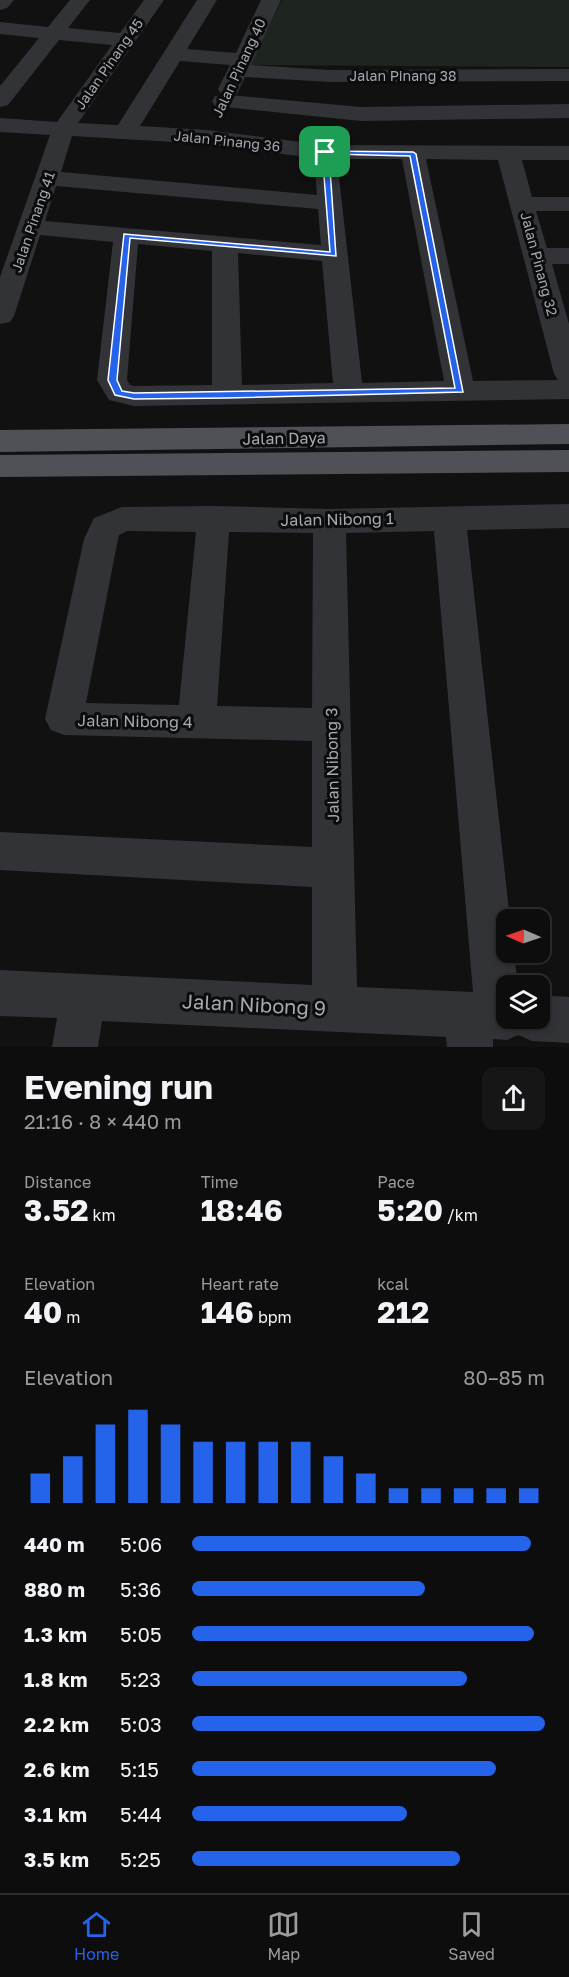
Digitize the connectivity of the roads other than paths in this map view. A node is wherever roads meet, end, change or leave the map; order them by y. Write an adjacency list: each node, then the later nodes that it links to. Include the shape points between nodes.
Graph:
1 (4, 0): 6 (street)
2 (80, 0): 8 (street)
3 (154, 0): 9 (street, Jalan Pinang 45)
4 (207, 0): 10 (street)
5 (271, 0): 11 (street, Jalan Pinang 40)
6 (0, 4)
7 (0, 28): 8 (street)
8 (54, 33): 9 (street); 13 (street)
9 (126, 40): 17 (street, Jalan Pinang 45)
10 (174, 54): 11 (street, Jalan Pinang 38); 18 (street)
11 (240, 65): 12 (street, Jalan Pinang 38, via 330,76); 14 (street, Jalan Pinang 40)
12 (569, 75)
13 (0, 100)
14 (223, 101): 15 (street, via 361,114); 19 (street, Jalan Pinang 40)
15 (569, 111)
16 (0, 125): 17 (street, Jalan Pinang 36)
17 (64, 127): 18 (street, Jalan Pinang 36); 24 (street, Jalan Pinang 41)
18 (126, 131): 19 (street, Jalan Pinang 36)
19 (207, 137): 20 (street, Jalan Pinang 36)
20 (325, 152): 23 (street, Jalan Pinang 36); 25 (street)
21 (508, 153): 22 (street, Jalan Pinang 36); 23 (street, Jalan Pinang 36); 26 (street, Jalan Pinang 32)
22 (569, 153)
23 (413, 154): 38 (street)
24 (48, 178): 25 (street); 28 (street, Jalan Pinang 41)
25 (329, 202): 31 (street)
26 (522, 204): 27 (street); 32 (street, Jalan Pinang 32)
27 (569, 204)
28 (32, 227): 29 (street); 34 (street, Jalan Pinang 41)
29 (126, 236): 30 (street); 40 (street, via 112,380 118,393)
30 (225, 245): 31 (street); 40 (street)
31 (334, 255): 39 (street)
32 (537, 256): 33 (street); 35 (street, Jalan Pinang 32)
33 (569, 256)
34 (0, 316)
35 (562, 322): 36 (street, Jalan Pinang 32)
36 (569, 374)
37 (569, 389): 38 (street)
38 (460, 390): 39 (street)
39 (348, 392): 40 (street)
40 (227, 395)
41 (569, 434): 42 (main road, Jalan Daya)
42 (0, 441)
43 (569, 461): 44 (main road, Jalan Daya)
44 (0, 466)
45 (569, 516): 46 (street, Jalan Nibong 1)
46 (449, 517): 48 (street, Jalan Nibong 1); 58 (street)
47 (214, 518): 48 (street, Jalan Nibong 1); 49 (street, Jalan Nibong 1, via 122,519); 50 (street)
48 (329, 521): 51 (street, Jalan Nibong 3)
49 (106, 527): 50 (street, Jalan Nibong 4, via 64,719)
50 (197, 722): 51 (street, Jalan Nibong 4)
51 (332, 725): 53 (street, Jalan Nibong 3)
52 (0, 851): 53 (street)
53 (333, 868): 56 (street, Jalan Nibong 3)
54 (0, 993): 55 (street, Jalan Nibong 9)
55 (83, 998): 56 (street, Jalan Nibong 9); 59 (street)
56 (335, 1009): 58 (street, Jalan Nibong 9)
57 (569, 1020): 58 (street, Jalan Nibong 9)
58 (495, 1023)
59 (75, 1047)

